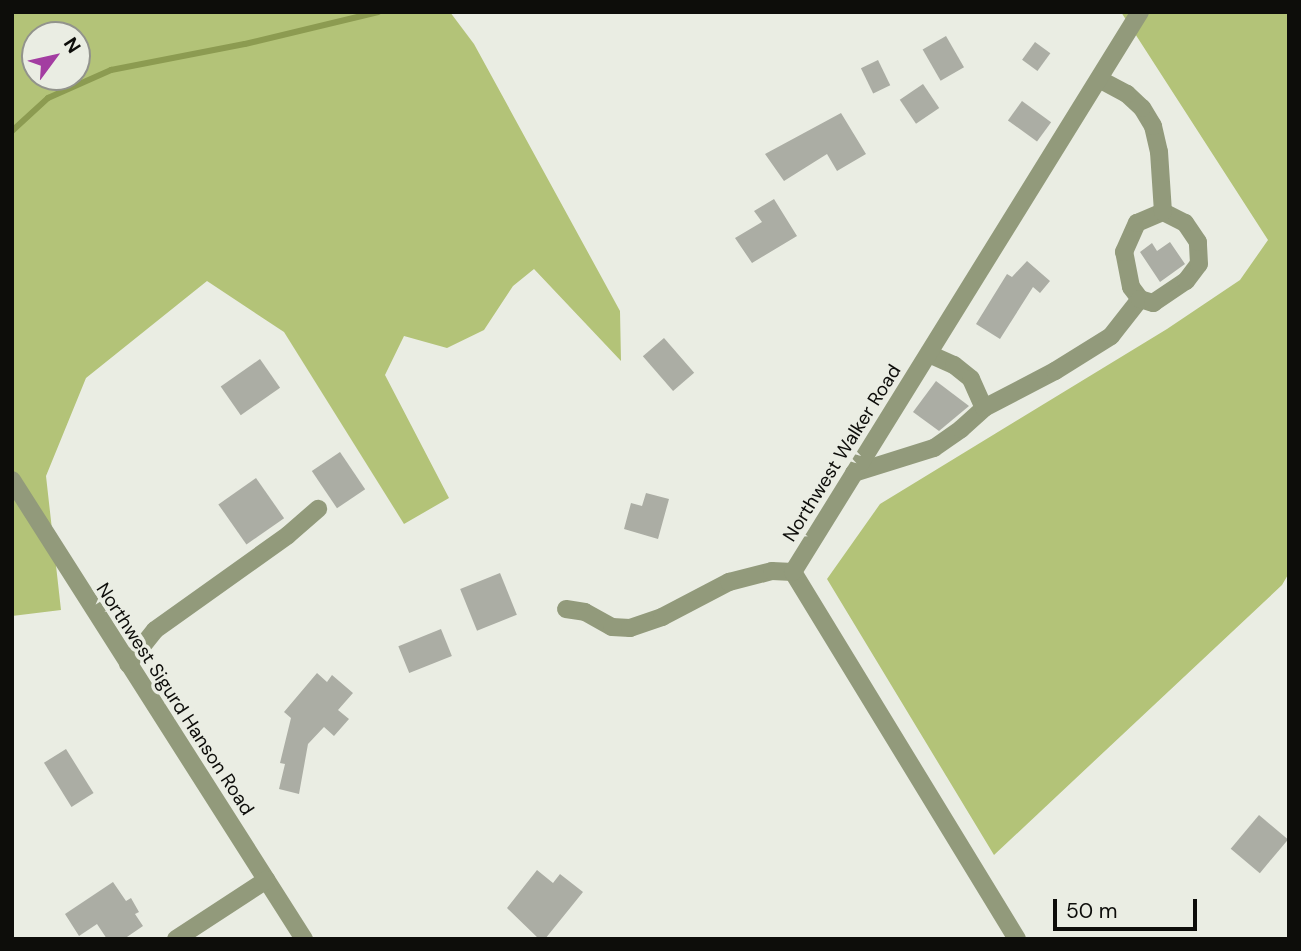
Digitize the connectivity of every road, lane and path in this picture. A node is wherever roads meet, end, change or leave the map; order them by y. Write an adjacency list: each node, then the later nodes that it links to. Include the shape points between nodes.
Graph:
1 (1140, 12): 2 (street, Northwest Walker Road)
2 (1101, 80): 3 (street, via 1127,94 1153,126); 5 (street, Northwest Walker Road)
3 (1163, 212): 4 (street, via 1137,223 1126,244 1126,271); 4 (street, via 1185,223 1198,242 1199,264 1186,281 1153,303)
4 (1140, 299): 6 (street, via 1111,336)
5 (929, 354): 6 (street, via 971,379); 7 (street, Northwest Walker Road)
6 (984, 408): 7 (street, via 934,448)
7 (854, 474): 10 (street, Northwest Walker Road)
8 (12, 480): 12 (street, Northwest Sigurd Hanson Road)
9 (318, 509): 12 (street, via 155,630)
10 (793, 572): 11 (street, via 772,571 729,582 662,617 630,628 612,627 584,612); 16 (street, Northwest Walker Road)
11 (566, 609)
12 (128, 664): 13 (street, Northwest Sigurd Hanson Road)
13 (266, 880): 14 (street); 15 (street, Northwest Sigurd Hanson Road)
14 (176, 939)
15 (304, 939)
16 (1017, 939)

